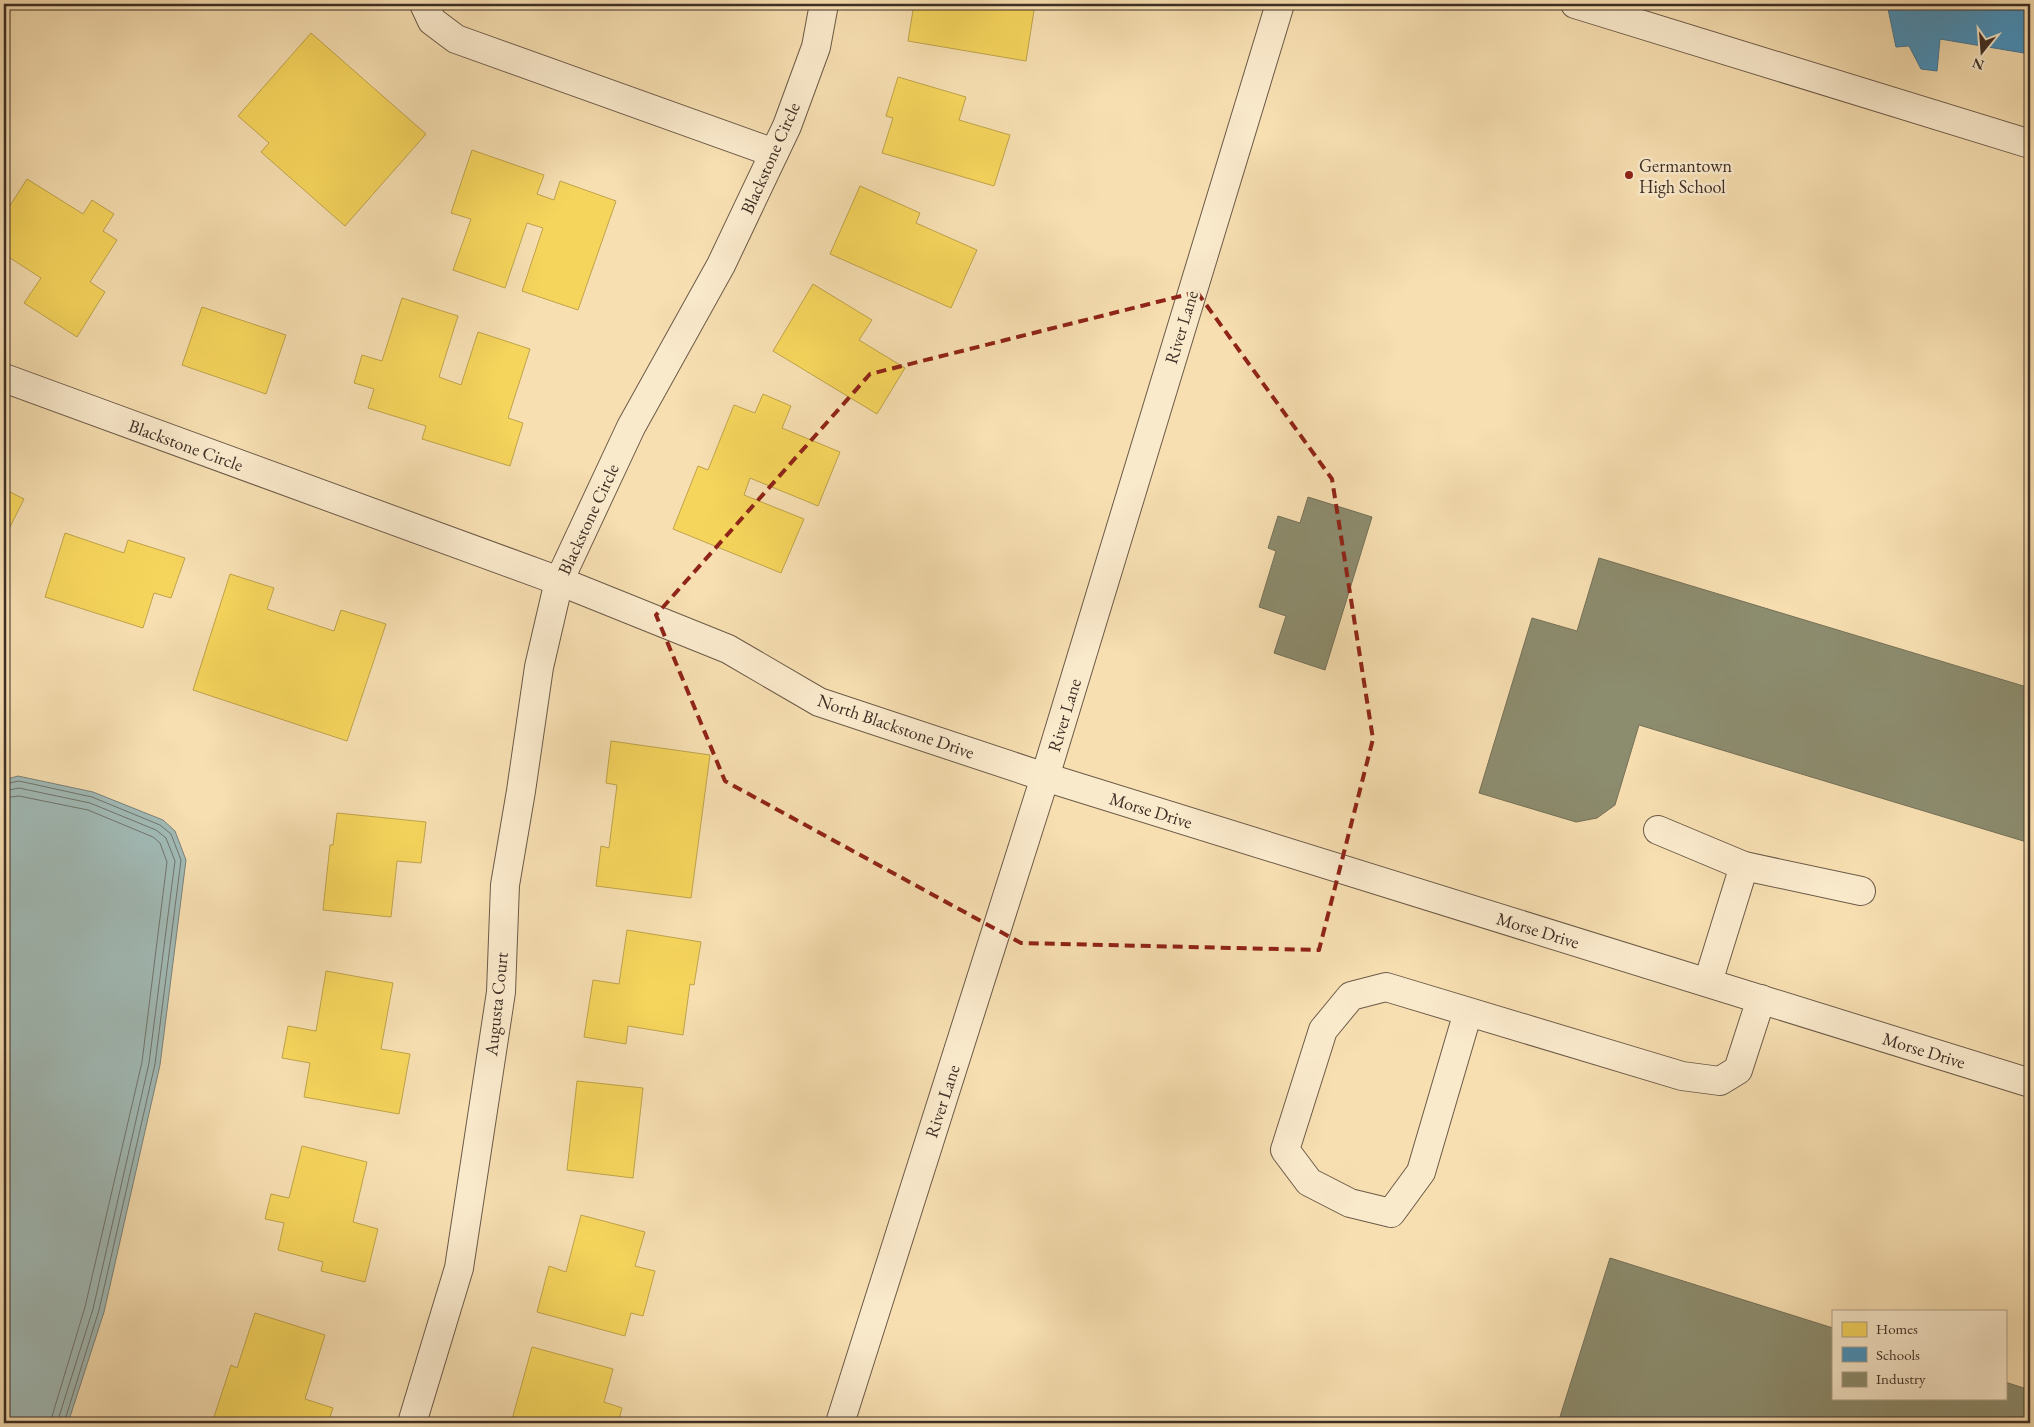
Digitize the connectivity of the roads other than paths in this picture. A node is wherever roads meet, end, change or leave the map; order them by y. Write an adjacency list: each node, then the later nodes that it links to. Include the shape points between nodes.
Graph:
1 (424, 4): 6 (street, via 432,21 456,39)
2 (824, 4): 6 (street, Blackstone Circle, via 816,47)
3 (1280, 4): 9 (street, River Lane)
4 (1575, 4): 5 (street)
5 (2030, 144)
6 (774, 153): 8 (street, Blackstone Circle, via 721,265 631,427)
7 (4, 378): 8 (street, Blackstone Circle)
8 (558, 581): 9 (street, North Blackstone Drive, via 728,649 819,702); 17 (street, Augusta Court, via 539,667 505,885 501,992 459,1268)
9 (1045, 776): 13 (street, Morse Drive); 18 (street, River Lane)
10 (1658, 830): 11 (street)
11 (1744, 866): 12 (street); 13 (street)
12 (1861, 891)
13 (1708, 982): 14 (street, Morse Drive)
14 (1761, 999): 15 (street, via 1738,1070 1720,1081 1682,1076); 16 (street, Morse Drive)
15 (1468, 1012): 15 (street, via 1386,987 1351,996 1323,1030 1285,1150 1309,1182 1350,1203 1391,1213 1421,1172)
16 (2030, 1083)
17 (412, 1423)
18 (840, 1423)

